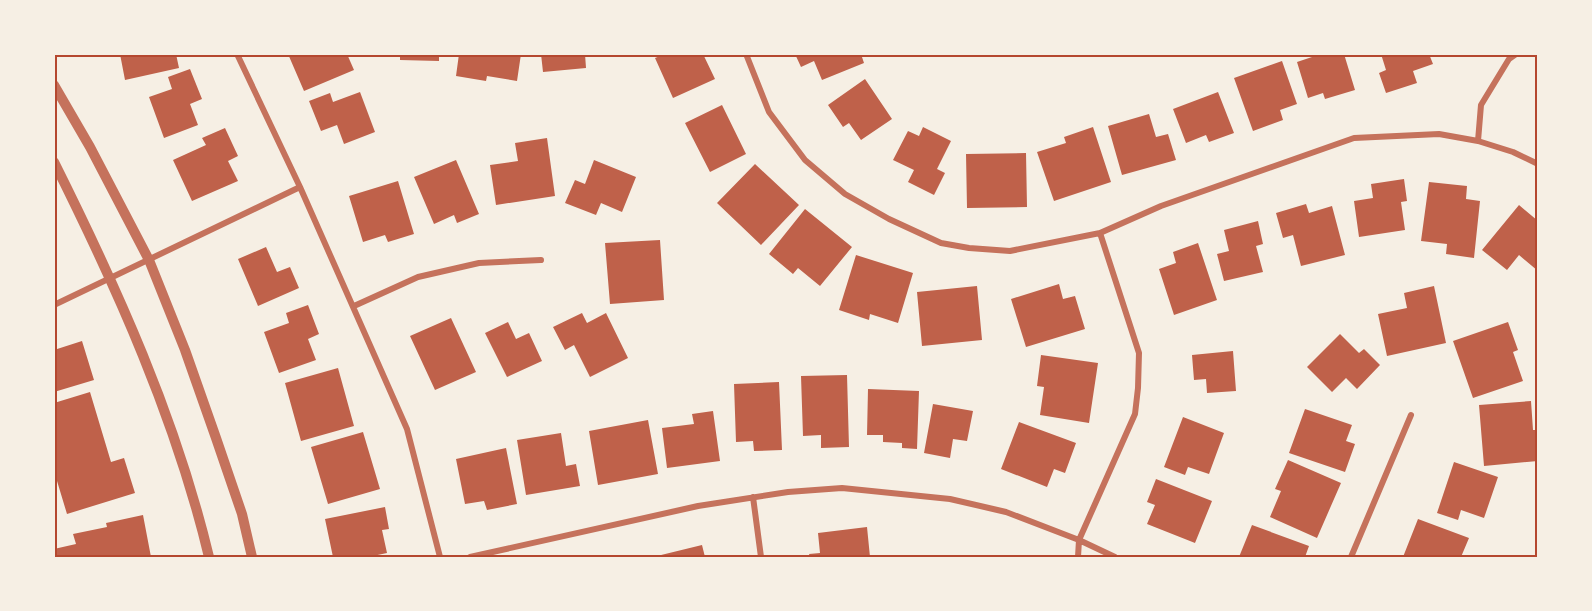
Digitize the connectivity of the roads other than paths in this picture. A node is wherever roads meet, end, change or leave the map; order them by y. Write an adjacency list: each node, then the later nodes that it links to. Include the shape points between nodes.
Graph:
1 (237, 54): 8 (street)
2 (746, 54): 9 (street, via 769,112 805,160 845,194 890,219 941,243 1010,251)
3 (1516, 54): 5 (street, via 1481,105)
4 (54, 85): 10 (street)
5 (1478, 141): 7 (street); 9 (street, via 1439,134 1354,138 1161,206)
6 (54, 162): 12 (street)
7 (1538, 164)
8 (300, 188): 10 (street); 14 (street)
9 (1100, 233): 17 (street, via 1139,353 1138,388 1135,414)
10 (149, 260): 12 (street); 19 (street, via 216,438)
11 (541, 260): 14 (street, via 479,263 418,277)
12 (110, 277): 13 (street); 18 (street, via 177,449)
13 (54, 305)
14 (354, 306): 20 (street, via 407,429)
15 (1411, 415): 25 (street)
16 (753, 497): 17 (street, via 842,488 950,499 1006,512); 21 (street); 22 (street)
17 (1079, 540): 23 (street); 24 (street)
18 (208, 557)
19 (252, 557)
20 (440, 557)
21 (470, 557)
22 (762, 557)
23 (1078, 557)
24 (1115, 557)
25 (1351, 557)

